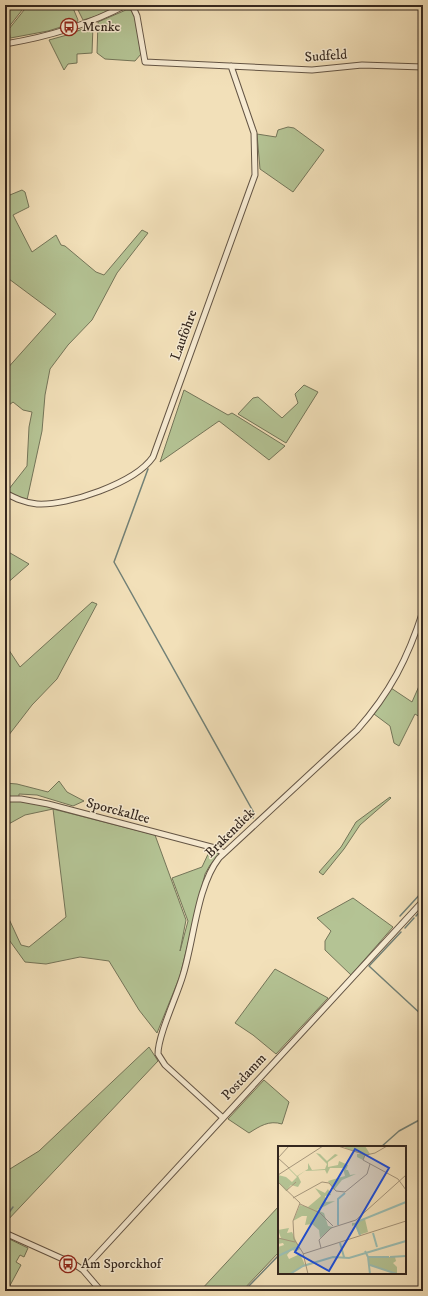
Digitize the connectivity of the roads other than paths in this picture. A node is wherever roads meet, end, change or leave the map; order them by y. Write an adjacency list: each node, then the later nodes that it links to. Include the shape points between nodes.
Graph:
1 (126, 5): 3 (street, via 61,32)
2 (132, 5): 4 (street, Sudfeld, via 137,16 145,62)
3 (5, 44)
4 (231, 66): 5 (street, Sudfeld, via 312,70 362,65); 6 (street, Lauföhre, via 254,133 255,174 153,457 147,465 112,486 68,501 38,504)
5 (423, 68)
6 (5, 493)
7 (423, 611): 9 (street, Brakendiek, via 402,667 376,709 357,730)
8 (5, 799): 9 (street, Sporckallee, via 48,804 215,848)
9 (224, 853): 11 (street, Brakendiek, via 208,876 184,973 158,1048 158,1054 165,1064)
10 (423, 901): 11 (street, Postdamm)
11 (223, 1118): 13 (street, Postdamm)
12 (5, 1232): 13 (street)
13 (83, 1270): 14 (street)
14 (101, 1291)

